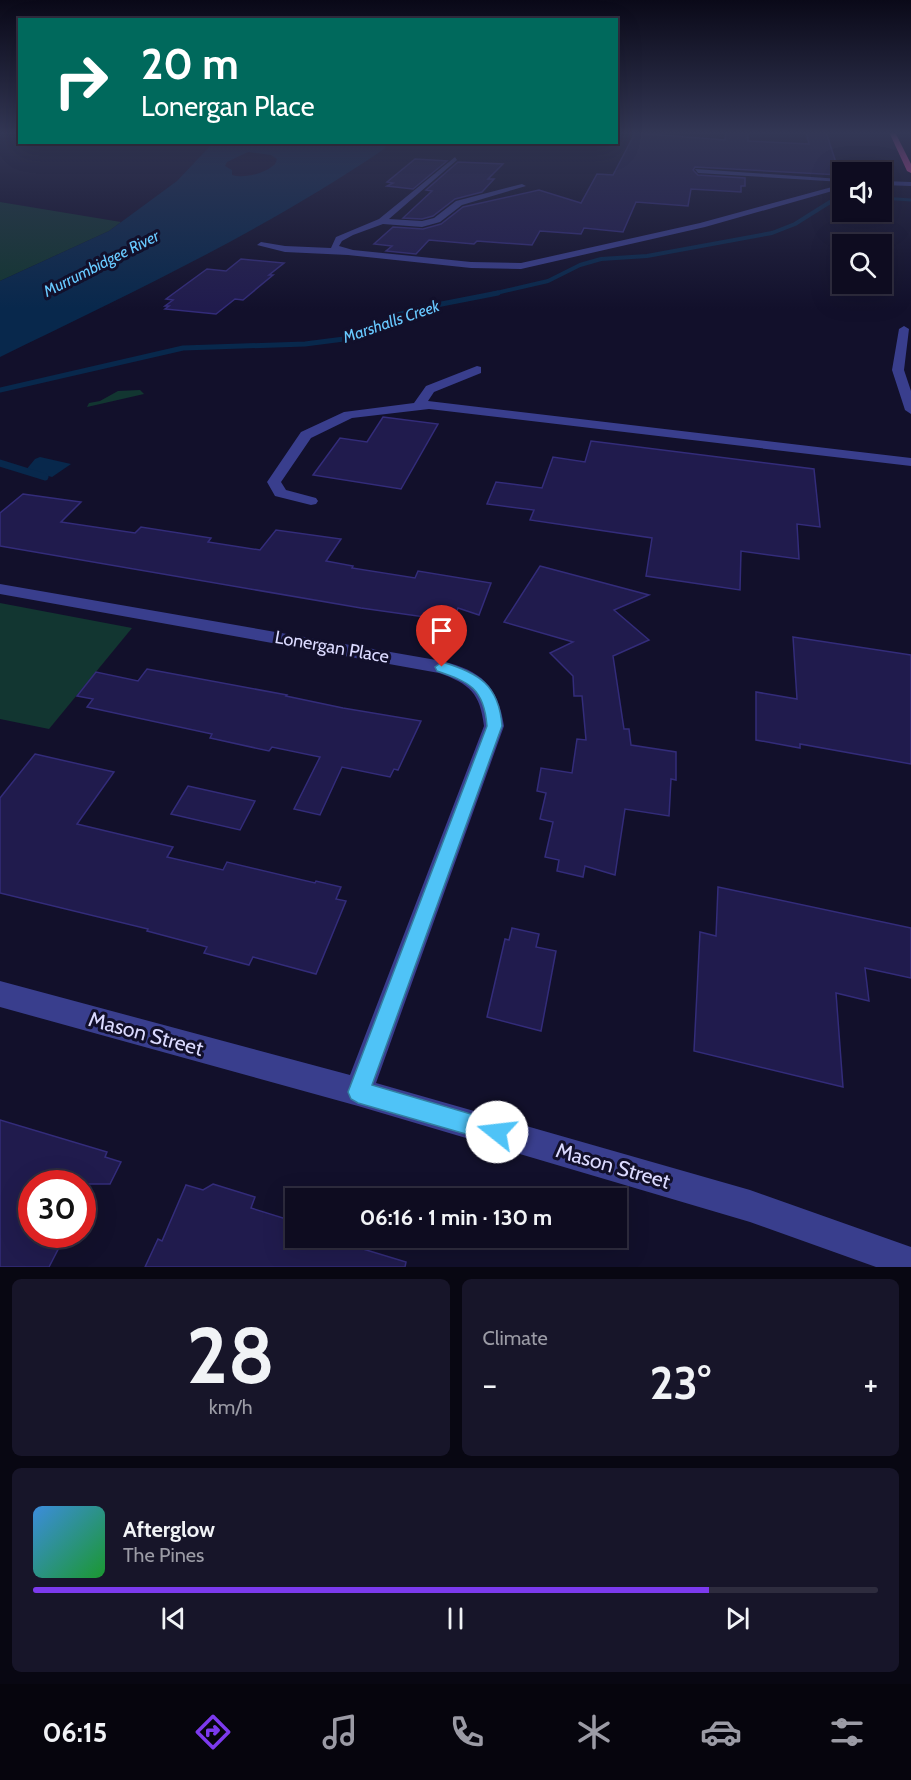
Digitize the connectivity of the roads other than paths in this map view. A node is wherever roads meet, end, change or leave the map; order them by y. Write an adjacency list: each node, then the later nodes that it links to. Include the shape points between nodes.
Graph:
1 (417, 191): 4 (street)
2 (503, 191): 4 (street, via 459,203 437,220 422,224)
3 (816, 191): 6 (street, via 702,225 520,266)
4 (382, 221): 6 (street, via 339,239 334,247)
5 (261, 245): 6 (street)
6 (352, 253)
7 (904, 329): 10 (street, via 898,370)
8 (477, 370): 9 (street, via 430,389)
9 (418, 407): 11 (street, via 429,405); 12 (street, via 349,415 306,435 274,482 280,493)
10 (911, 410)
11 (911, 462)
12 (311, 501)
13 (0, 589): 15 (street, Lonergan Place, via 442,667 466,676 488,695 494,726)
14 (0, 994): 15 (street, Mason Street)
15 (358, 1092): 16 (street, Mason Street, via 750,1206)
16 (911, 1263)

